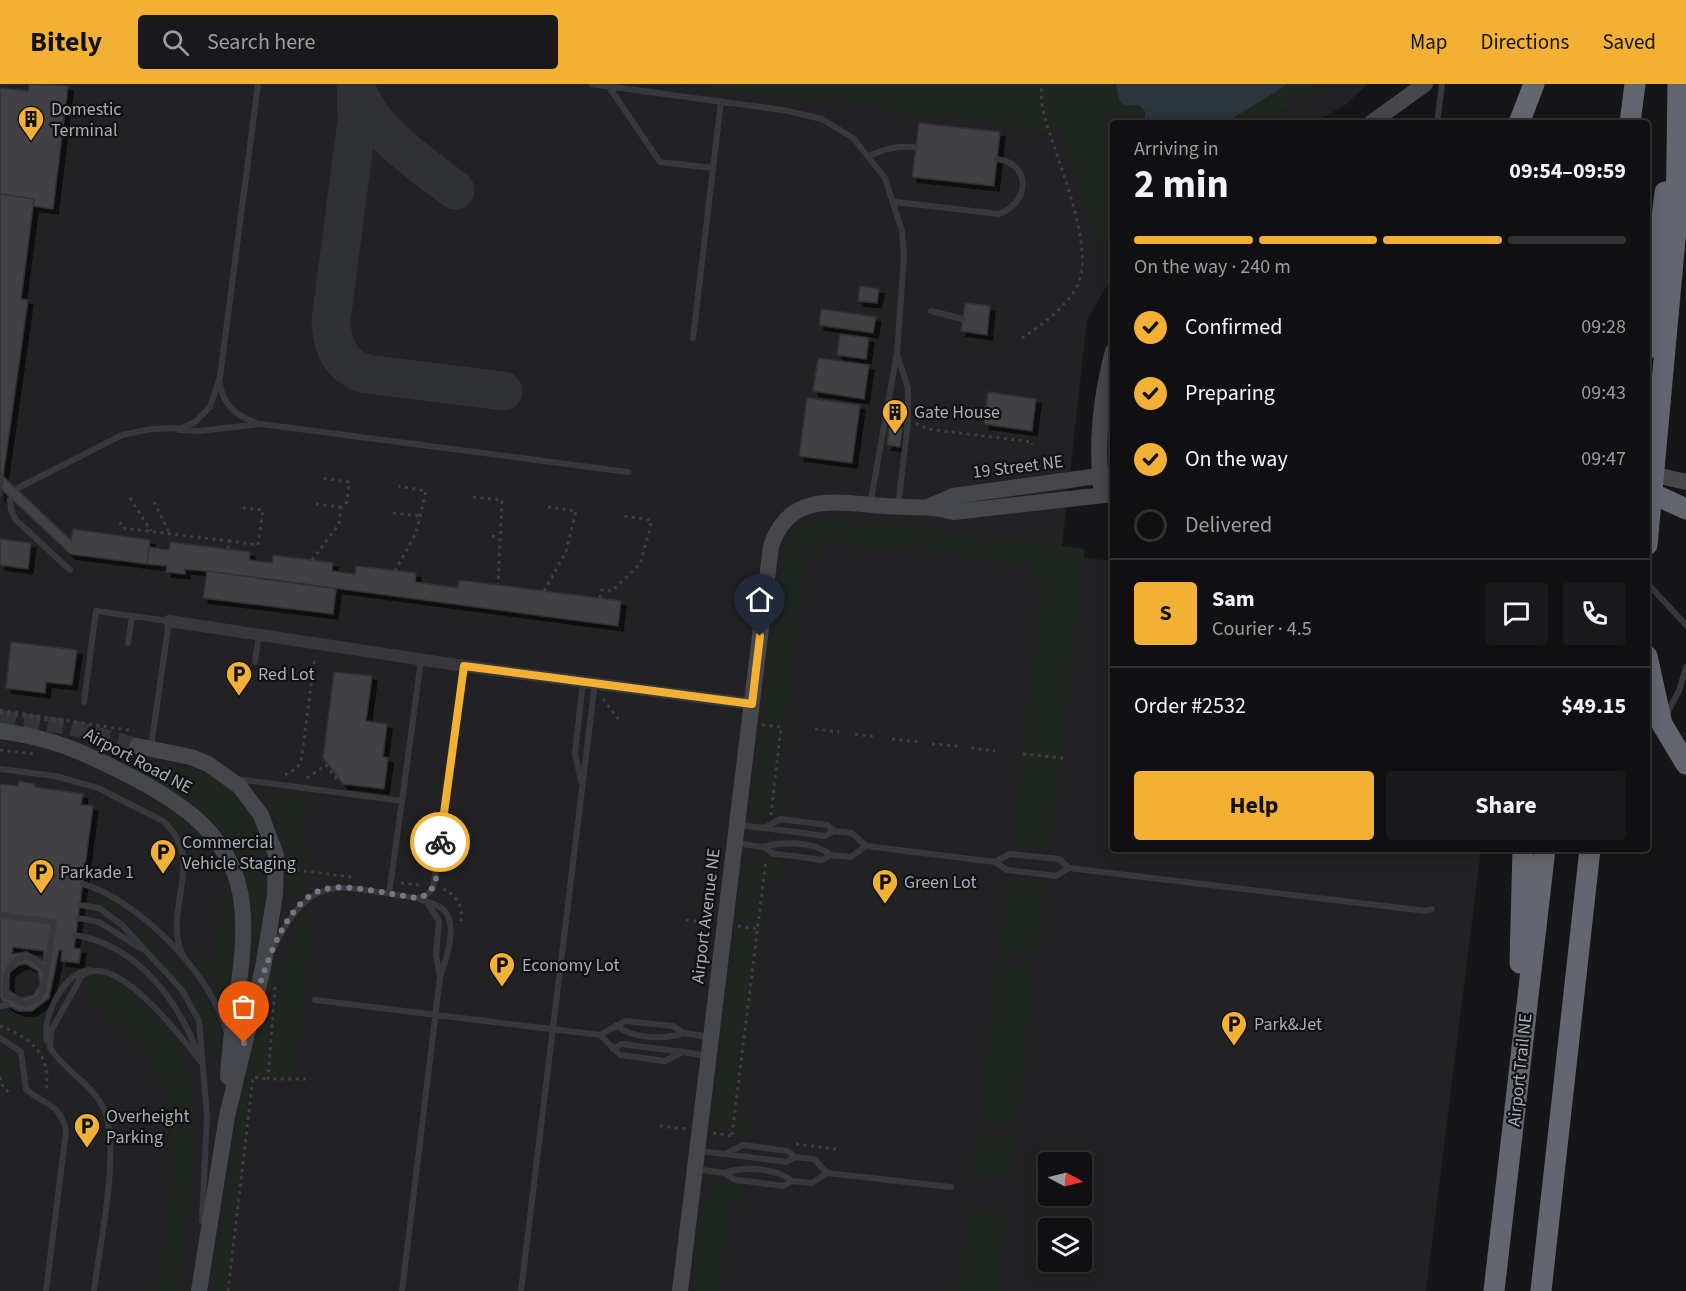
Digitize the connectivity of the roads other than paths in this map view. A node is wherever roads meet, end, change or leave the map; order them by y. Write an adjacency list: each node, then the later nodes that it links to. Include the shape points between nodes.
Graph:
1 (258, 84): 25 (lane)
2 (591, 84): 8 (lane)
3 (1425, 84): 10 (street)
4 (1442, 84): 11 (lane)
5 (1534, 84): 12 (highway)
6 (1635, 84): 13 (highway)
7 (1677, 84): 21 (highway); 43 (highway, via 1676,229)
8 (609, 87): 9 (lane); 17 (lane, via 660,162)
9 (721, 101): 15 (lane, via 822,119 854,138); 17 (lane)
10 (1375, 120)
11 (1437, 120)
12 (1520, 120)
13 (1630, 120)
14 (916, 147): 15 (lane, via 892,147)
15 (870, 156): 18 (lane)
16 (997, 159): 18 (lane, via 1015,167 1021,176 1023,189 1011,210 999,214)
17 (713, 168): 22 (lane)
18 (895, 202): 23 (lane, via 903,256)
19 (931, 311): 20 (lane)
20 (963, 319)
21 (1650, 323)
22 (693, 338)
23 (897, 353): 39 (lane); 41 (lane, via 908,388)
24 (1110, 365): 26 (street)
25 (220, 377): 28 (lane, via 222,394 230,407); 29 (lane, via 210,407 195,422)
26 (1103, 397): 27 (street); 32 (street, via 1098,440)
27 (1110, 417)
28 (261, 424): 29 (lane, via 198,431); 30 (lane)
29 (172, 429): 34 (lane, via 135,431 113,438)
30 (628, 472)
31 (1650, 473): 33 (street)
32 (1106, 475): 35 (street); 40 (street, 19 Street NE, via 953,496)
33 (1686, 482)
34 (18, 488)
35 (1107, 495): 40 (street, 19 Street NE, via 954,512)
36 (1653, 496): 38 (street); 42 (highway)
37 (10, 500): 45 (lane, via 16,520)
38 (1686, 504)
39 (870, 506): 41 (street, 19 Street NE); 44 (street, 19 Street NE, via 833,502 806,507 788,516)
40 (930, 506): 41 (street, 19 Street NE)
41 (898, 507)
42 (1686, 510)
43 (1650, 512)
44 (771, 546): 59 (street, Airport Avenue NE)
45 (70, 570)
46 (1650, 586): 49 (lane)
47 (132, 616): 48 (lane); 51 (lane); 58 (lane, via 96,611)
48 (169, 621): 50 (street); 62 (lane)
49 (1686, 625)
50 (259, 633): 52 (street); 53 (lane)
51 (128, 643)
52 (421, 660): 54 (street); 67 (lane)
53 (255, 662)
54 (464, 666): 57 (street); 82 (lane, via 435,884)
55 (1686, 667): 60 (lane, via 1679,691)
56 (1650, 669): 60 (highway)
57 (589, 682): 59 (street); 66 (lane); 66 (lane, via 575,753)
58 (84, 702)
59 (752, 704): 68 (street, Airport Avenue NE)
60 (1662, 723): 63 (highway)
61 (0, 731): 106 (street, Airport Road NE, via 37,736 68,746 130,776 187,809 221,845 239,888 243,922)
62 (140, 739): 65 (street, Airport Road NE, via 191,757)
63 (1686, 764)
64 (0, 769): 89 (lane, via 55,776 98,788 172,829 183,851 176,934)
65 (229, 778): 67 (lane); 91 (street, Airport Road NE, via 261,815 276,855 276,895)
66 (582, 786): 97 (lane)
67 (402, 801): 81 (lane)
68 (737, 825): 69 (lane); 71 (street, Airport Avenue NE)
69 (764, 828): 70 (lane, via 825,836); 70 (lane, via 781,819 827,825)
70 (834, 831): 72 (lane, via 852,833)
71 (735, 843): 73 (lane); 100 (street, Airport Avenue NE)
72 (866, 846): 77 (lane, via 851,857); 78 (lane)
73 (763, 847): 77 (lane, via 774,854 822,860); 77 (lane, via 776,842 822,848)
74 (1523, 852): 108 (highway)
75 (1545, 852): 108 (highway, Airport Trail NE)
76 (1590, 852): 118 (highway)
77 (831, 855)
78 (995, 862): 79 (lane, via 1007,870 1056,876); 79 (lane, via 1010,854 1059,859)
79 (1068, 868): 84 (lane)
80 (83, 884): 89 (lane, via 117,898)
81 (389, 894): 82 (lane); 91 (lane, via 338,888 313,894 280,933)
82 (419, 899): 93 (lane, via 434,911 439,921 436,955); 93 (lane, via 440,907 449,918 446,959)
83 (80, 905): 88 (lane, via 109,914)
84 (1432, 909)
85 (0, 915): 90 (lane, via 54,922 43,992 26,1004 6,996 2,972 10,962 26,958)
86 (78, 918): 88 (lane, via 99,922)
87 (75, 935): 107 (lane, via 123,954 151,976 184,1019)
88 (148, 953): 107 (lane, via 195,1010)
89 (183, 956): 106 (lane, via 219,1008 228,1037)
90 (42, 968)
91 (263, 968): 109 (street, Airport Road NE)
92 (93, 970): 102 (lane, via 81,977 51,1031); 102 (lane, via 71,977 48,1014 45,1030); 107 (lane, via 104,971 141,993)
93 (440, 977): 95 (lane)
94 (315, 1000): 95 (lane)
95 (435, 1015): 97 (lane); 122 (lane)
96 (616, 1025): 98 (lane, via 625,1021 673,1026); 98 (lane, via 625,1033 671,1038); 99 (lane)
97 (553, 1029): 99 (lane); 123 (lane)
98 (684, 1034): 100 (lane)
99 (600, 1035): 103 (lane)
100 (711, 1037): 105 (street, Airport Avenue NE)
101 (0, 1038): 120 (lane, via 21,1052 26,1089 51,1104 62,1120 66,1138)
102 (50, 1048): 121 (lane, via 97,1096 110,1133 111,1159)
103 (613, 1049): 104 (lane, via 622,1044); 104 (lane, via 620,1055 666,1061)
104 (683, 1052): 105 (lane)
105 (709, 1056): 110 (street, Airport Avenue NE)
106 (229, 1058): 109 (street, Airport Road NE)
107 (201, 1061): 119 (lane, via 207,1116)
108 (1518, 1093): 125 (highway, Airport Trail NE)
109 (227, 1116): 119 (street, Airport Road NE)
110 (697, 1151): 111 (lane); 113 (street, Airport Avenue NE)
111 (725, 1154): 112 (lane, via 786,1162); 112 (lane, via 742,1145 788,1151)
112 (795, 1157): 115 (lane, via 813,1159)
113 (695, 1169): 114 (lane); 124 (street, Airport Avenue NE)
114 (724, 1173): 116 (lane, via 735,1180 783,1186); 116 (lane, via 737,1168 756,1170 783,1174)
115 (827, 1173): 116 (lane, via 812,1183); 117 (lane)
116 (792, 1181)
117 (951, 1187)
118 (1546, 1242): 126 (highway); 127 (highway)
119 (199, 1289)
120 (46, 1291)
121 (93, 1291)
122 (402, 1291)
123 (521, 1291)
124 (680, 1291)
125 (1494, 1291)
126 (1541, 1291)
127 (1546, 1291)

